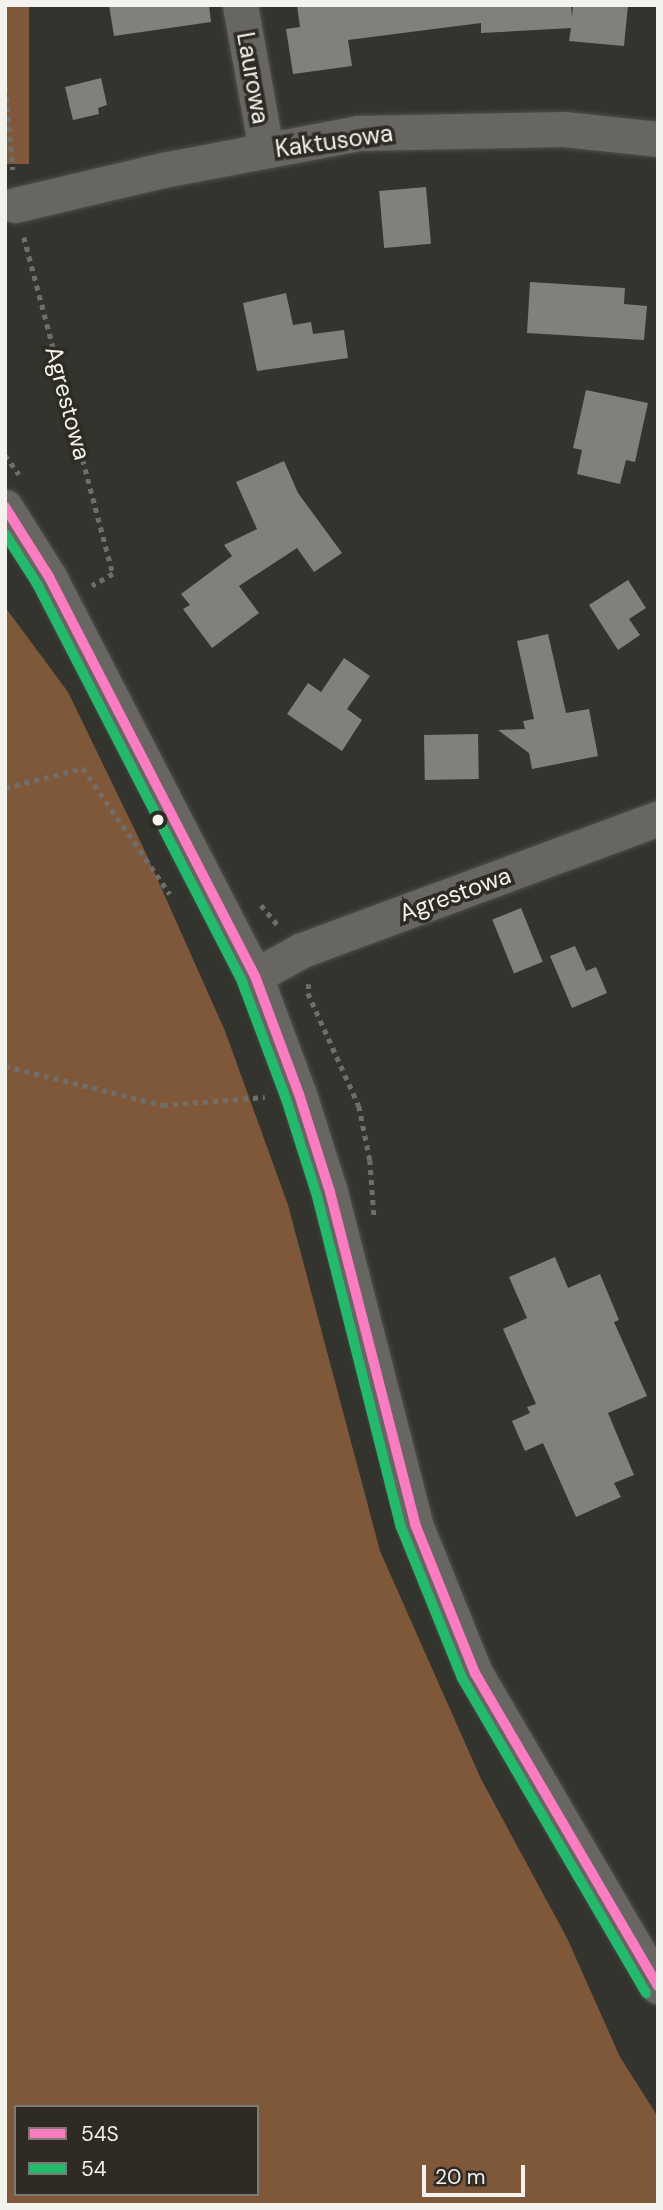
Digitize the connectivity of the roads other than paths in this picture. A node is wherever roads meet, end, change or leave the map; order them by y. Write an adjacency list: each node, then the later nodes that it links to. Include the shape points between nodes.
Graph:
1 (240, 5): 3 (street, Laurowa)
2 (658, 139): 3 (street, Kaktusowa, via 564,129 358,133)
3 (266, 150): 4 (street, Kaktusowa)
4 (15, 205)
5 (5, 507): 7 (street, via 49,577)
6 (658, 818): 7 (street, Agrestowa, via 302,950)
7 (255, 976): 8 (street, via 330,1192 415,1524 438,1585 497,1715)
8 (658, 1986)

